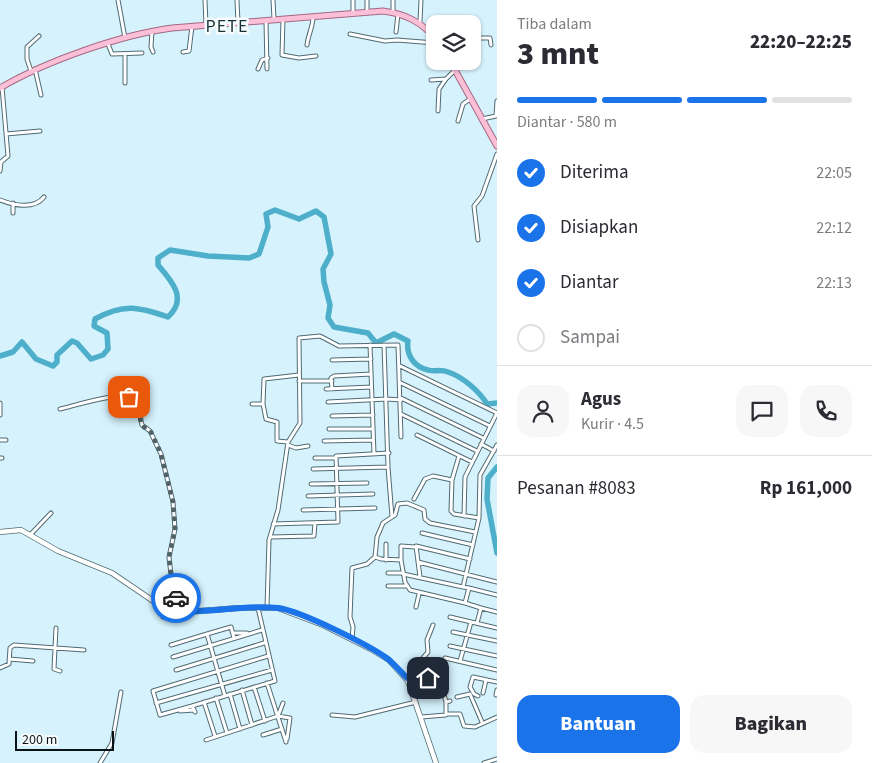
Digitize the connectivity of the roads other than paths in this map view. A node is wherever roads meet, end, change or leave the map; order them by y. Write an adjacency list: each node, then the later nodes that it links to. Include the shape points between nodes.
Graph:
1 (118, 0): 25 (street)
2 (205, 0): 18 (street)
3 (237, 0): 16 (street)
4 (273, 0): 14 (street)
5 (353, 0): 10 (street)
6 (367, 0): 9 (street)
7 (393, 0): 11 (street)
8 (421, 0): 17 (street)
9 (367, 12): 10 (main road); 11 (main road)
10 (353, 13): 12 (main road)
11 (396, 13): 17 (main road); 22 (street)
12 (313, 16): 13 (main road); 29 (street)
13 (283, 18): 14 (main road); 35 (street, via 282,55)
14 (274, 19): 15 (main road)
15 (266, 20): 16 (main road); 36 (street)
16 (238, 22): 18 (main road)
17 (420, 22): 20 (main road)
18 (206, 25): 19 (main road)
19 (192, 26): 21 (main road); 33 (street, via 189,51)
20 (426, 28)
21 (152, 30): 25 (main road); 32 (street)
22 (396, 32)
23 (350, 34): 27 (street, via 385,41)
24 (39, 36): 39 (street, via 27,47 27,59)
25 (125, 38): 28 (main road)
26 (481, 38): 30 (street, via 490,38)
27 (426, 42)
28 (108, 44): 34 (street, via 111,53); 39 (main road)
29 (307, 45)
30 (491, 45)
31 (142, 52): 34 (street)
32 (153, 52)
33 (183, 52)
34 (125, 54): 44 (street)
35 (316, 56)
36 (268, 58): 37 (street, via 262,60); 38 (street)
37 (258, 68)
38 (267, 69)
39 (33, 70): 45 (main road); 46 (street)
40 (451, 70): 42 (street)
41 (455, 70): 47 (main road)
42 (446, 79): 43 (street); 49 (street, via 440,89)
43 (431, 80)
44 (124, 83)
45 (1, 87): 53 (street)
46 (41, 95)
47 (470, 99): 50 (main road); 51 (street, via 463,104)
48 (497, 101): 50 (street, via 496,116)
49 (438, 111)
50 (482, 119): 54 (main road)
51 (458, 121)
52 (40, 131): 53 (street)
53 (6, 134): 56 (street, via 8,156 1,162)
54 (497, 146)
55 (497, 154): 61 (street, via 482,196 474,206)
56 (0, 171)
57 (44, 197): 59 (street, via 32,205)
58 (0, 200): 59 (street)
59 (13, 203): 60 (street)
60 (13, 213)
61 (478, 240)
62 (370, 345): 63 (street); 64 (street); 68 (street, via 339,346 320,336 300,337)
63 (384, 345): 66 (street, via 398,346); 75 (street)
64 (371, 359): 65 (street); 67 (street)
65 (332, 360)
66 (400, 366): 71 (street); 83 (street)
67 (371, 374): 70 (street, via 334,376); 72 (street)
68 (299, 375): 69 (street); 81 (street, via 264,379)
69 (299, 381): 70 (street); 98 (street, via 300,423)
70 (332, 381): 74 (street)
71 (400, 383): 76 (street); 88 (street)
72 (372, 387): 74 (street); 77 (street)
73 (326, 389): 74 (street)
74 (332, 389)
75 (387, 399): 76 (street); 77 (street); 104 (street)
76 (401, 399): 84 (street); 93 (street)
77 (372, 401): 78 (street); 86 (street)
78 (328, 402)
79 (0, 403): 85 (street)
80 (252, 404): 81 (street)
81 (263, 404): 98 (street, via 266,419 277,422 277,441)
82 (60, 409): 160 (street, via 116,396 129,397 136,402 142,426 150,430 161,454 173,502 175,529 169,557 172,583 176,587)
83 (497, 413): 88 (street)
84 (401, 414): 92 (street); 102 (street)
85 (0, 415)
86 (372, 415): 87 (street); 90 (street)
87 (332, 416)
88 (490, 426): 93 (street)
89 (329, 429): 90 (street)
90 (373, 429): 96 (street)
91 (417, 434): 106 (street)
92 (401, 437)
93 (483, 438): 99 (street)
94 (0, 440): 95 (street)
95 (6, 440)
96 (374, 440): 97 (street); 105 (street)
97 (324, 441)
98 (288, 444): 101 (street, via 296,448); 129 (street)
99 (481, 444): 102 (street); 103 (street)
100 (497, 445): 103 (street)
101 (308, 446)
102 (477, 450): 109 (street)
103 (494, 451): 127 (street, via 480,475)
104 (389, 453): 105 (street); 110 (street)
105 (374, 454): 108 (street, via 338,455)
106 (459, 456): 109 (street); 113 (street)
107 (315, 458): 108 (street)
108 (336, 458): 111 (street)
109 (472, 462): 125 (street, via 465,477)
110 (388, 467): 111 (street); 126 (street)
111 (336, 469): 112 (street); 114 (street)
112 (313, 470)
113 (452, 480): 120 (street, via 433,476 425,479); 125 (street, via 451,511)
114 (337, 483): 115 (street); 116 (street); 119 (street)
115 (367, 483)
116 (311, 484)
117 (373, 494): 119 (street)
118 (308, 496): 119 (street)
119 (338, 496): 122 (street)
120 (414, 499)
121 (375, 508): 122 (street)
122 (338, 509): 123 (street); 128 (street, via 338,522)
123 (302, 510)
124 (51, 513): 133 (street)
125 (464, 516): 127 (street)
126 (392, 517): 131 (street, via 398,504 406,503 424,510 427,521); 138 (street, via 384,521 378,534)
127 (479, 518): 131 (street)
128 (315, 523): 129 (street); 134 (street, via 314,536)
129 (273, 524): 134 (street)
130 (0, 532): 133 (street, via 17,530)
131 (475, 532): 136 (street)
132 (422, 533): 136 (street)
133 (30, 535): 156 (street, via 58,551 112,573)
134 (270, 538): 158 (street)
135 (386, 544): 140 (street)
136 (473, 545): 139 (street)
137 (415, 547): 139 (street); 141 (street, via 401,546); 142 (street)
138 (375, 557): 140 (street); 176 (street, via 351,570)
139 (470, 559): 145 (street)
140 (386, 560): 141 (street)
141 (401, 560): 144 (street)
142 (418, 562): 145 (street); 146 (street)
143 (388, 573): 144 (street)
144 (403, 573): 146 (street); 149 (street)
145 (467, 574): 147 (street); 150 (street)
146 (420, 578): 150 (street)
147 (497, 582)
148 (388, 586): 149 (street)
149 (406, 586): 152 (street)
150 (463, 587): 151 (street)
151 (469, 588): 153 (street); 154 (street)
152 (419, 594): 154 (street); 155 (street)
153 (497, 595)
154 (465, 603): 159 (street)
155 (416, 607)
156 (163, 608): 160 (street); 163 (street)
157 (258, 608): 158 (street); 160 (street); 169 (street)
158 (267, 608): 176 (street, via 292,612)
159 (481, 608): 161 (street); 165 (street)
160 (175, 611)
161 (497, 612)
162 (450, 616): 164 (street)
163 (163, 617)
164 (471, 622): 165 (street); 174 (street)
165 (477, 623): 168 (street)
166 (433, 625): 199 (street, via 427,640 427,653)
167 (56, 628): 182 (street)
168 (497, 628)
169 (262, 630): 172 (street); 178 (street)
170 (453, 632): 174 (street)
171 (233, 633): 172 (street); 173 (street, via 231,627); 175 (street)
172 (252, 633): 175 (street)
173 (207, 634): 179 (street); 180 (street)
174 (468, 635): 177 (street); 183 (street)
175 (234, 638): 180 (street)
176 (352, 640): 200 (street, via 389,660)
177 (497, 641)
178 (264, 643): 185 (street); 188 (street)
179 (171, 645)
180 (211, 646): 187 (street); 188 (street)
181 (450, 646): 183 (street)
182 (56, 648): 184 (street); 190 (street, via 14,645 10,648); 198 (street, via 54,670)
183 (464, 649): 186 (street); 192 (street)
184 (84, 650)
185 (268, 656): 195 (street); 197 (street)
186 (497, 656)
187 (173, 657)
188 (214, 658): 194 (street); 197 (street)
189 (445, 658): 192 (street)
190 (10, 659): 191 (street); 193 (street, via 7,666)
191 (33, 661)
192 (460, 661): 196 (street)
193 (0, 668)
194 (176, 670)
195 (272, 670): 202 (street); 205 (street)
196 (497, 670)
197 (218, 671): 205 (street); 223 (street, via 155,690)
198 (60, 672)
199 (416, 676): 200 (street); 221 (street, via 439,676)
200 (407, 678): 220 (street)
201 (486, 680): 203 (street); 210 (street); 215 (street, via 472,678 470,687)
202 (275, 681): 204 (street); 212 (street)
203 (497, 682)
204 (267, 683): 206 (street); 212 (street)
205 (222, 684): 214 (street); 223 (street)
206 (254, 687): 207 (street); 231 (street)
207 (242, 690): 211 (street); 233 (street)
208 (497, 690): 213 (street)
209 (121, 692): 241 (street, via 112,742)
210 (483, 693)
211 (230, 694): 214 (street); 234 (street)
212 (272, 694): 228 (street)
213 (496, 695)
214 (225, 696): 217 (street)
215 (478, 696)
216 (457, 697): 232 (street, via 470,694)
217 (216, 698): 219 (street); 236 (street)
218 (450, 701): 221 (street)
219 (204, 702): 224 (street); 238 (street)
220 (416, 702): 227 (street, via 352,717); 229 (street)
221 (446, 702): 226 (street)
222 (283, 703): 228 (street)
223 (156, 704): 225 (street, via 160,715)
224 (192, 706): 225 (street); 225 (street, via 194,711)
225 (175, 712)
226 (446, 714): 229 (street); 232 (street, via 460,714 466,727 475,728)
227 (332, 715)
228 (278, 716): 231 (street); 235 (street); 235 (street, via 290,718 286,742)
229 (421, 716): 242 (street)
230 (497, 717): 232 (street)
231 (265, 721): 233 (street)
232 (482, 722)
233 (252, 725): 234 (street)
234 (240, 729): 236 (street)
235 (282, 729): 237 (street)
236 (227, 733): 238 (street)
237 (263, 735)
238 (215, 736): 239 (street)
239 (206, 740)
240 (497, 759): 243 (street)
241 (100, 763)
242 (436, 763)
243 (484, 763)

